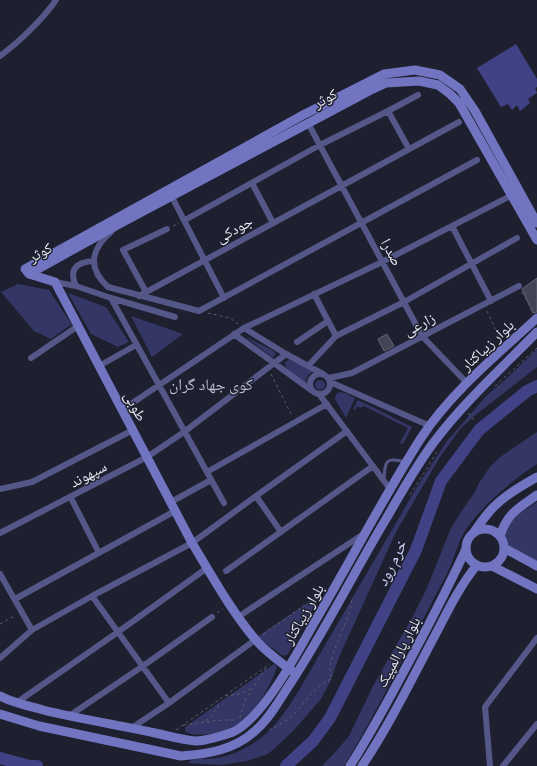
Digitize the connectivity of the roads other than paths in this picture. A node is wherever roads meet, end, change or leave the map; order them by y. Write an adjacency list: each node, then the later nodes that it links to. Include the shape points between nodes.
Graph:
1 (56, 0): 2 (street, via 48,11)
2 (0, 56)
3 (418, 95): 4 (street)
4 (388, 111): 7 (street); 8 (street)
5 (305, 119): 7 (street, صدرا); 10 (main road, کوثر, via 384,74 415,70 440,75 460,89 475,110); 13 (main road, کوثر)
6 (459, 122): 8 (street, جودکی)
7 (320, 145): 11 (street); 12 (street, صدرا)
8 (409, 149): 12 (street, جودکی)
9 (477, 160): 18 (street)
10 (498, 161): 14 (main road, کوثر); 19 (main road, کوثر)
11 (252, 183): 15 (street); 17 (street)
12 (342, 185): 17 (street, جودکی); 18 (street, صدرا)
13 (170, 193): 15 (street); 16 (main road, کوثر); 28 (main road, کوثر, via 26,269)
14 (512, 195): 20 (street); 23 (main road, کوثر)
15 (185, 220): 24 (street)
16 (121, 223): 25 (street, via 100,242); 28 (main road, کوثر)
17 (273, 223): 24 (street, جودکی)
18 (362, 223): 26 (street, صدرا); 36 (street)
19 (537, 223)
20 (452, 226): 26 (street); 27 (street)
21 (167, 229): 32 (street, via 123,250)
22 (518, 238): 27 (street)
23 (537, 240)
24 (205, 260): 32 (street, جودکی); 36 (street)
25 (94, 261): 30 (street, via 84,262 74,270 72,276); 34 (street, via 94,267 102,282 108,287)
26 (382, 262): 33 (street); 38 (street, صدرا)
27 (472, 264): 37 (street); 38 (street)
28 (29, 274): 29 (main road)
29 (54, 282): 30 (street); 42 (main road, طوبی)
30 (76, 286): 35 (street)
31 (519, 286): 37 (street, زارعی)
32 (146, 292): 34 (street, جودکی)
33 (314, 294): 41 (street); 43 (street)
34 (139, 296): 36 (street, via 199,311)
35 (111, 298): 39 (street); 49 (street)
36 (224, 298)
37 (490, 301): 47 (street, زارعی)
38 (404, 302): 46 (street); 47 (street, صدرا)
39 (175, 317)
40 (537, 318): 57 (main road, بلوار زیباکنار)
41 (328, 321): 46 (street); 48 (street)
42 (78, 326): 51 (street); 53 (main road, طوبی)
43 (244, 328): 45 (street); 50 (street)
44 (537, 332): 68 (main road, بلوار زیباکنار, via 457,414)
45 (234, 334): 52 (street); 58 (street)
46 (336, 336): 54 (street)
47 (422, 336): 56 (street, زارعی, via 352,373); 57 (street, صدرا)
48 (297, 342)
49 (136, 345): 53 (street); 58 (street)
50 (286, 354): 52 (street, سپهوند); 54 (street)
51 (32, 358)
52 (274, 363): 59 (street); 66 (street, سپهوند)
53 (99, 366): 62 (main road, طوبی)
54 (308, 366): 55 (street)
55 (323, 374): 56 (street); 59 (street, via 311,378)
56 (329, 380): 60 (street, via 329,389); 63 (street)
57 (467, 384): 63 (main road, بلوار زیباکنار)
58 (159, 386): 62 (street); 66 (street)
59 (311, 390): 60 (street)
60 (320, 394): 61 (street)
61 (327, 404): 65 (street); 72 (street)
62 (122, 410): 64 (main road, طوبی)
63 (430, 426): 67 (main road, بلوار زیباکنار)
64 (133, 430): 69 (main road, طوبی); 76 (street, via 32,482)
65 (347, 431): 71 (street); 79 (street)
66 (184, 432): 69 (street, سپهوند); 72 (street)
67 (422, 437): 68 (main road); 70 (main road, بلوار زیباکنار)
68 (433, 444): 112 (main road, بلوار زیباکنار, via 385,520)
69 (147, 457): 80 (street, سپهوند); 81 (main road, طوبی)
70 (406, 463): 75 (lane, via 390,460 386,464); 77 (main road, بلوار زیباکنار)
71 (373, 466): 75 (street); 84 (street)
72 (207, 472): 74 (street)
73 (537, 476): 87 (main road, via 499,503)
74 (211, 480): 81 (street); 82 (street)
75 (384, 480): 77 (street)
76 (0, 489)
77 (390, 489): 86 (main road, بلوار زیباکنار)
78 (537, 494): 88 (main road, via 505,522)
79 (256, 496): 84 (street); 89 (street)
80 (71, 498): 85 (street, سپهوند); 92 (street)
81 (171, 502): 83 (main road, طوبی)
82 (224, 503)
83 (175, 511): 89 (main road, طوبی); 92 (street)
84 (281, 532): 97 (street)
85 (0, 533)
86 (366, 533): 104 (street); 111 (main road, بلوار زیباکنار)
87 (473, 533): 88 (main road, via 478,530 490,530); 91 (main road)
88 (500, 536): 90 (main road)
89 (192, 543): 96 (main road, طوبی); 101 (street)
90 (504, 548): 94 (main road, via 501,559); 95 (main road)
91 (466, 549): 93 (main road, via 470,560); 120 (main road, بلوار پارالمپیک, via 423,637)
92 (100, 553): 102 (street)
93 (477, 565): 94 (main road); 121 (main road, بلوار پارالمپیک, via 456,595)
94 (492, 566): 100 (main road)
95 (537, 566)
96 (207, 568): 104 (main road, طوبی); 106 (street)
97 (226, 570)
98 (0, 574): 99 (street)
99 (2, 582): 102 (street)
100 (537, 589)
101 (92, 596): 105 (street); 106 (street)
102 (14, 599): 105 (street)
103 (212, 616): 110 (street)
104 (238, 617): 108 (main road, طوبی)
105 (32, 630): 109 (street)
106 (118, 632): 110 (street); 114 (street)
107 (537, 638): 122 (street, via 485,707)
108 (255, 640): 111 (main road, طوبی); 115 (street)
109 (0, 658)
110 (143, 666): 115 (street); 117 (street)
111 (288, 668): 112 (main road, طوبی); 119 (main road, بلوار زیباکنار, via 257,712 233,732 200,741 181,740)
112 (297, 674): 116 (main road, بلوار زیباکنار, via 256,730 227,748 202,754 181,756 39,726)
113 (0, 696): 114 (main road, بلوار زیباکنار)
114 (16, 702): 117 (main road, بلوار زیباکنار)
115 (169, 703): 119 (street)
116 (0, 714)
117 (69, 716): 119 (main road, بلوار زیباکنار)
118 (537, 724): 123 (street)
119 (130, 729)
120 (350, 766)
121 (362, 766)
122 (490, 766)
123 (503, 766)

